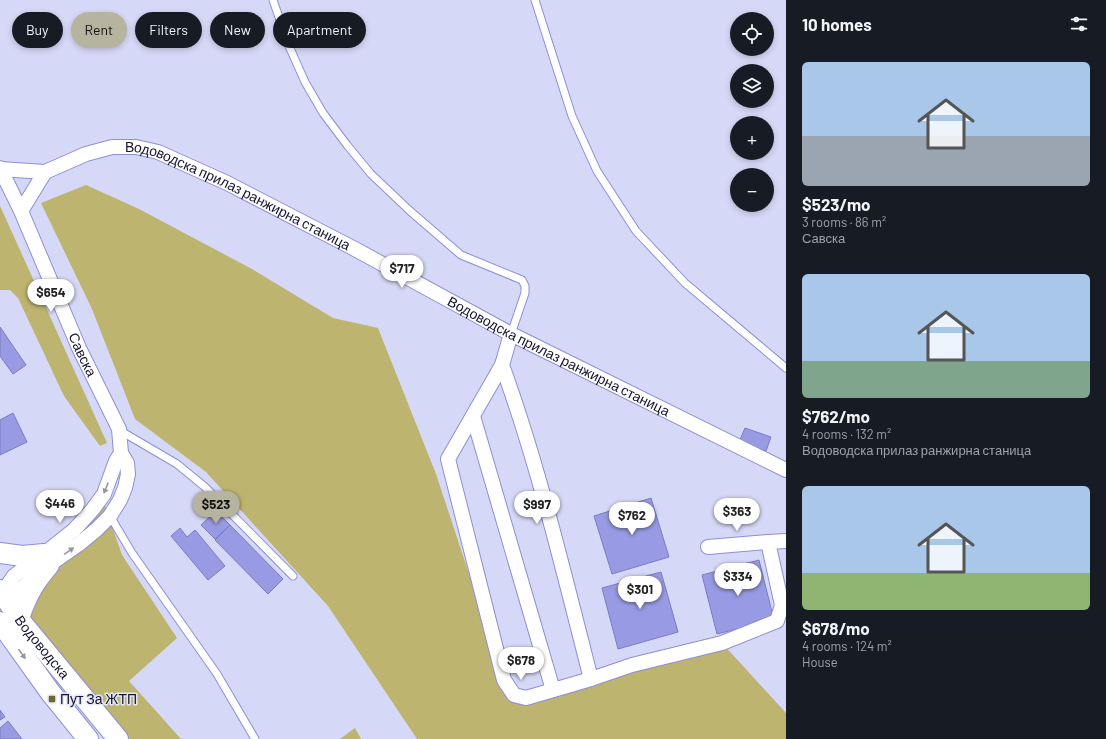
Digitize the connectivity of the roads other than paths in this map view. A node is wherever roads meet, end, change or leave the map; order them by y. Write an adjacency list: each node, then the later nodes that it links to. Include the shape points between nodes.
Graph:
1 (273, 0): 6 (lane, via 305,82 323,113 371,174 410,212 461,255 522,280 525,292)
2 (535, 0): 8 (lane, via 572,116 597,171 636,231 685,283)
3 (0, 169): 4 (street); 5 (street, Савска)
4 (45, 172): 5 (street); 6 (street, Водоводска прилаз ранжирна станица, via 86,154 112,147 136,147 158,152 227,183)
5 (21, 211): 10 (street, Савска, via 79,348)
6 (511, 334): 7 (street); 12 (street, Водоводска прилаз ранжирна станица)
7 (502, 365): 9 (street); 23 (street, via 520,414)
8 (786, 368)
9 (473, 416): 24 (street); 24 (street, via 448,460 504,680 514,695 526,698)
10 (119, 429): 11 (street, Савска); 19 (lane, via 177,464 205,486)
11 (121, 453): 13 (street, Савска, via 127,463 128,474 120,500); 18 (street, Савска, one-way to 18, via 104,494)
12 (786, 470)
13 (110, 516): 18 (street, Савска, one-way to 13, via 79,544); 27 (lane, via 132,553 217,674)
14 (786, 541): 15 (street)
15 (768, 542): 16 (street); 23 (street, via 782,605 777,621 722,643 632,665)
16 (708, 547)
17 (0, 554): 18 (main road)
18 (47, 560): 20 (street, Савска, via 22,588); 21 (main road, via 27,596)
19 (293, 576)
20 (1, 594): 21 (main road, Водоводска)
21 (19, 618): 26 (main road, Водоводска)
22 (0, 622): 25 (main road, Водоводска, one-way to 25, via 50,692)
23 (591, 679): 24 (street)
24 (553, 690)
25 (88, 739)
26 (118, 739)
27 (255, 739)

